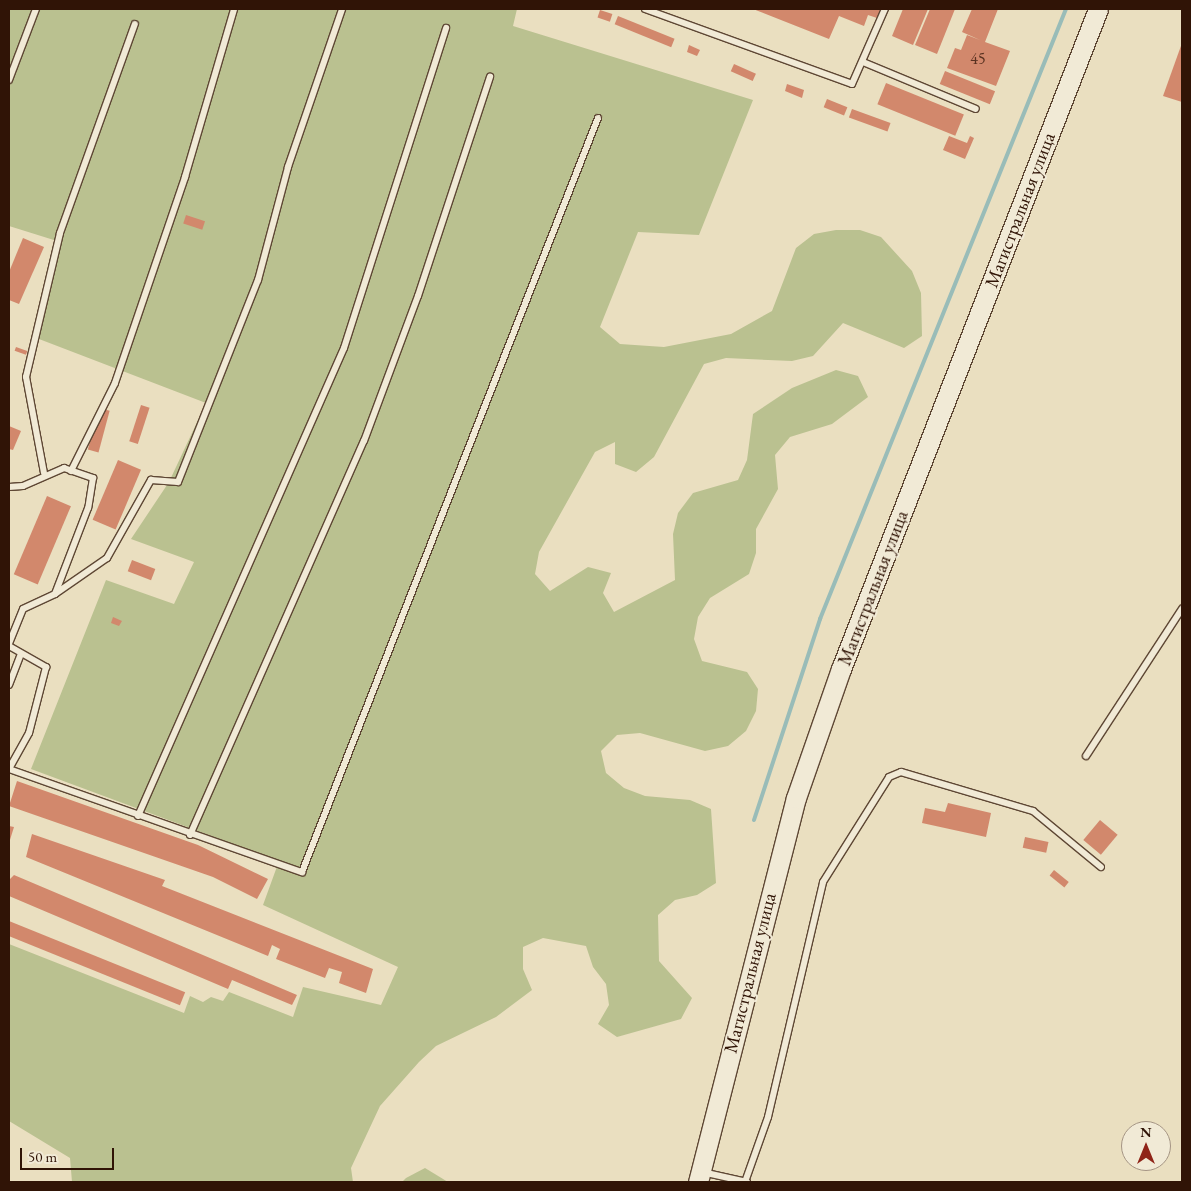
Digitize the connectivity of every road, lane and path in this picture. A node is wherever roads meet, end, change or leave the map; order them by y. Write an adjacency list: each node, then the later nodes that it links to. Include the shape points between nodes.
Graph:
1 (36, 9): 11 (lane)
2 (234, 9): 14 (lane, via 185,177 114,383)
3 (342, 9): 17 (lane, via 288,168 258,280 178,482 151,480 108,558)
4 (645, 9): 9 (lane, via 852,84)
5 (885, 9): 9 (lane)
6 (1098, 9): 26 (main road, Магистральная улица, via 799,789)
7 (135, 24): 15 (lane, via 60,233 26,377)
8 (446, 28): 23 (lane, via 344,348)
9 (863, 62): 12 (lane)
10 (490, 77): 24 (lane, via 418,296 364,441)
11 (9, 80)
12 (976, 109)
13 (598, 118): 24 (lane, via 302,872)
14 (71, 471): 15 (lane); 17 (lane, via 92,478 88,508)
15 (44, 473): 16 (lane, via 23,486)
16 (9, 487)
17 (55, 594): 19 (lane, via 23,610)
18 (1182, 609): 22 (lane)
19 (9, 645): 20 (lane)
20 (21, 654): 21 (lane); 23 (lane, via 46,667 29,734 9,768)
21 (9, 685)
22 (1086, 756)
23 (138, 816): 24 (lane)
24 (190, 835)
25 (1101, 867): 27 (lane, via 1033,811 901,772 889,777 823,882 768,1118)
26 (700, 1177): 27 (lane)
27 (746, 1182)

